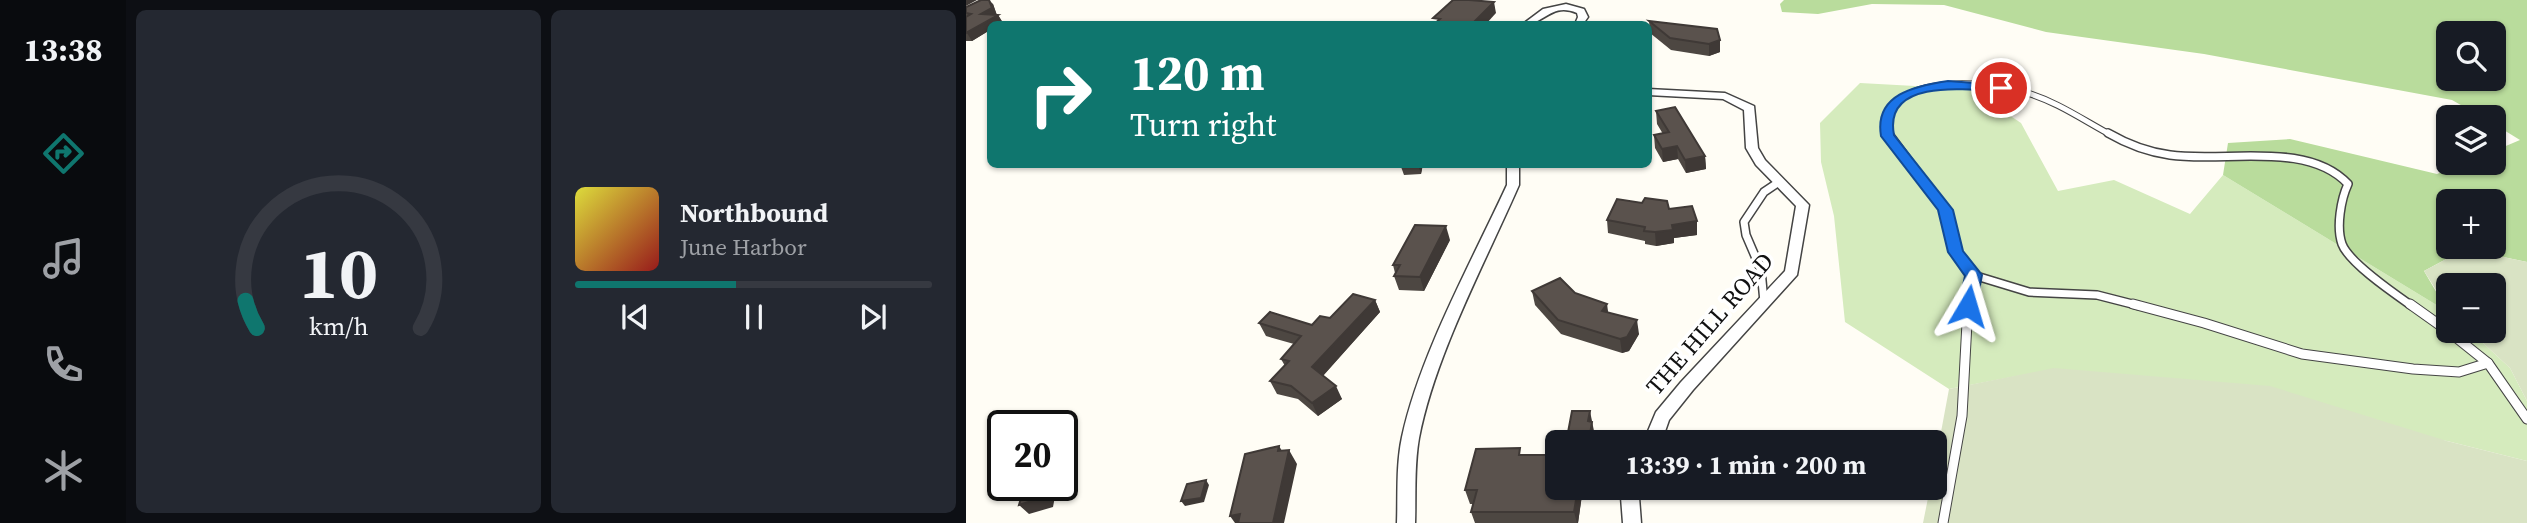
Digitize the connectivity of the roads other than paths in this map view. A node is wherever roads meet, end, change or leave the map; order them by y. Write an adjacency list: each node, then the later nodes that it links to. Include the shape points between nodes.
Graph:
1 (1531, 21): 2 (street, via 1541,11 1559,7 1581,12)
2 (1581, 21)
3 (1652, 92): 5 (street, THE HILL ROAD, via 1725,96 1751,108 1752,148)
4 (1513, 168): 14 (street, via 1513,185 1442,346 1412,429 1405,482)
5 (1779, 182): 7 (lane, via 1763,192 1744,222 1761,270); 7 (street, THE HILL ROAD, via 1802,205 1792,272)
6 (1973, 275): 8 (lane, via 1956,252 1945,210 1888,136 1885,121 1893,105 1926,88 1979,85 2029,94 2112,138 2168,155 2283,157 2315,163 2344,177 2348,184 2340,200 2342,244 2388,289); 10 (lane, via 2029,292 2097,295 2302,354 2459,372); 16 (lane, via 1962,415)
7 (1764, 303): 12 (street, THE HILL ROAD, via 1662,417)
8 (2436, 323)
9 (2463, 343): 10 (lane)
10 (2488, 363): 11 (lane)
11 (2527, 419)
12 (1657, 430)
13 (1630, 500): 15 (street)
14 (1406, 523)
15 (1632, 523)
16 (1943, 523)

